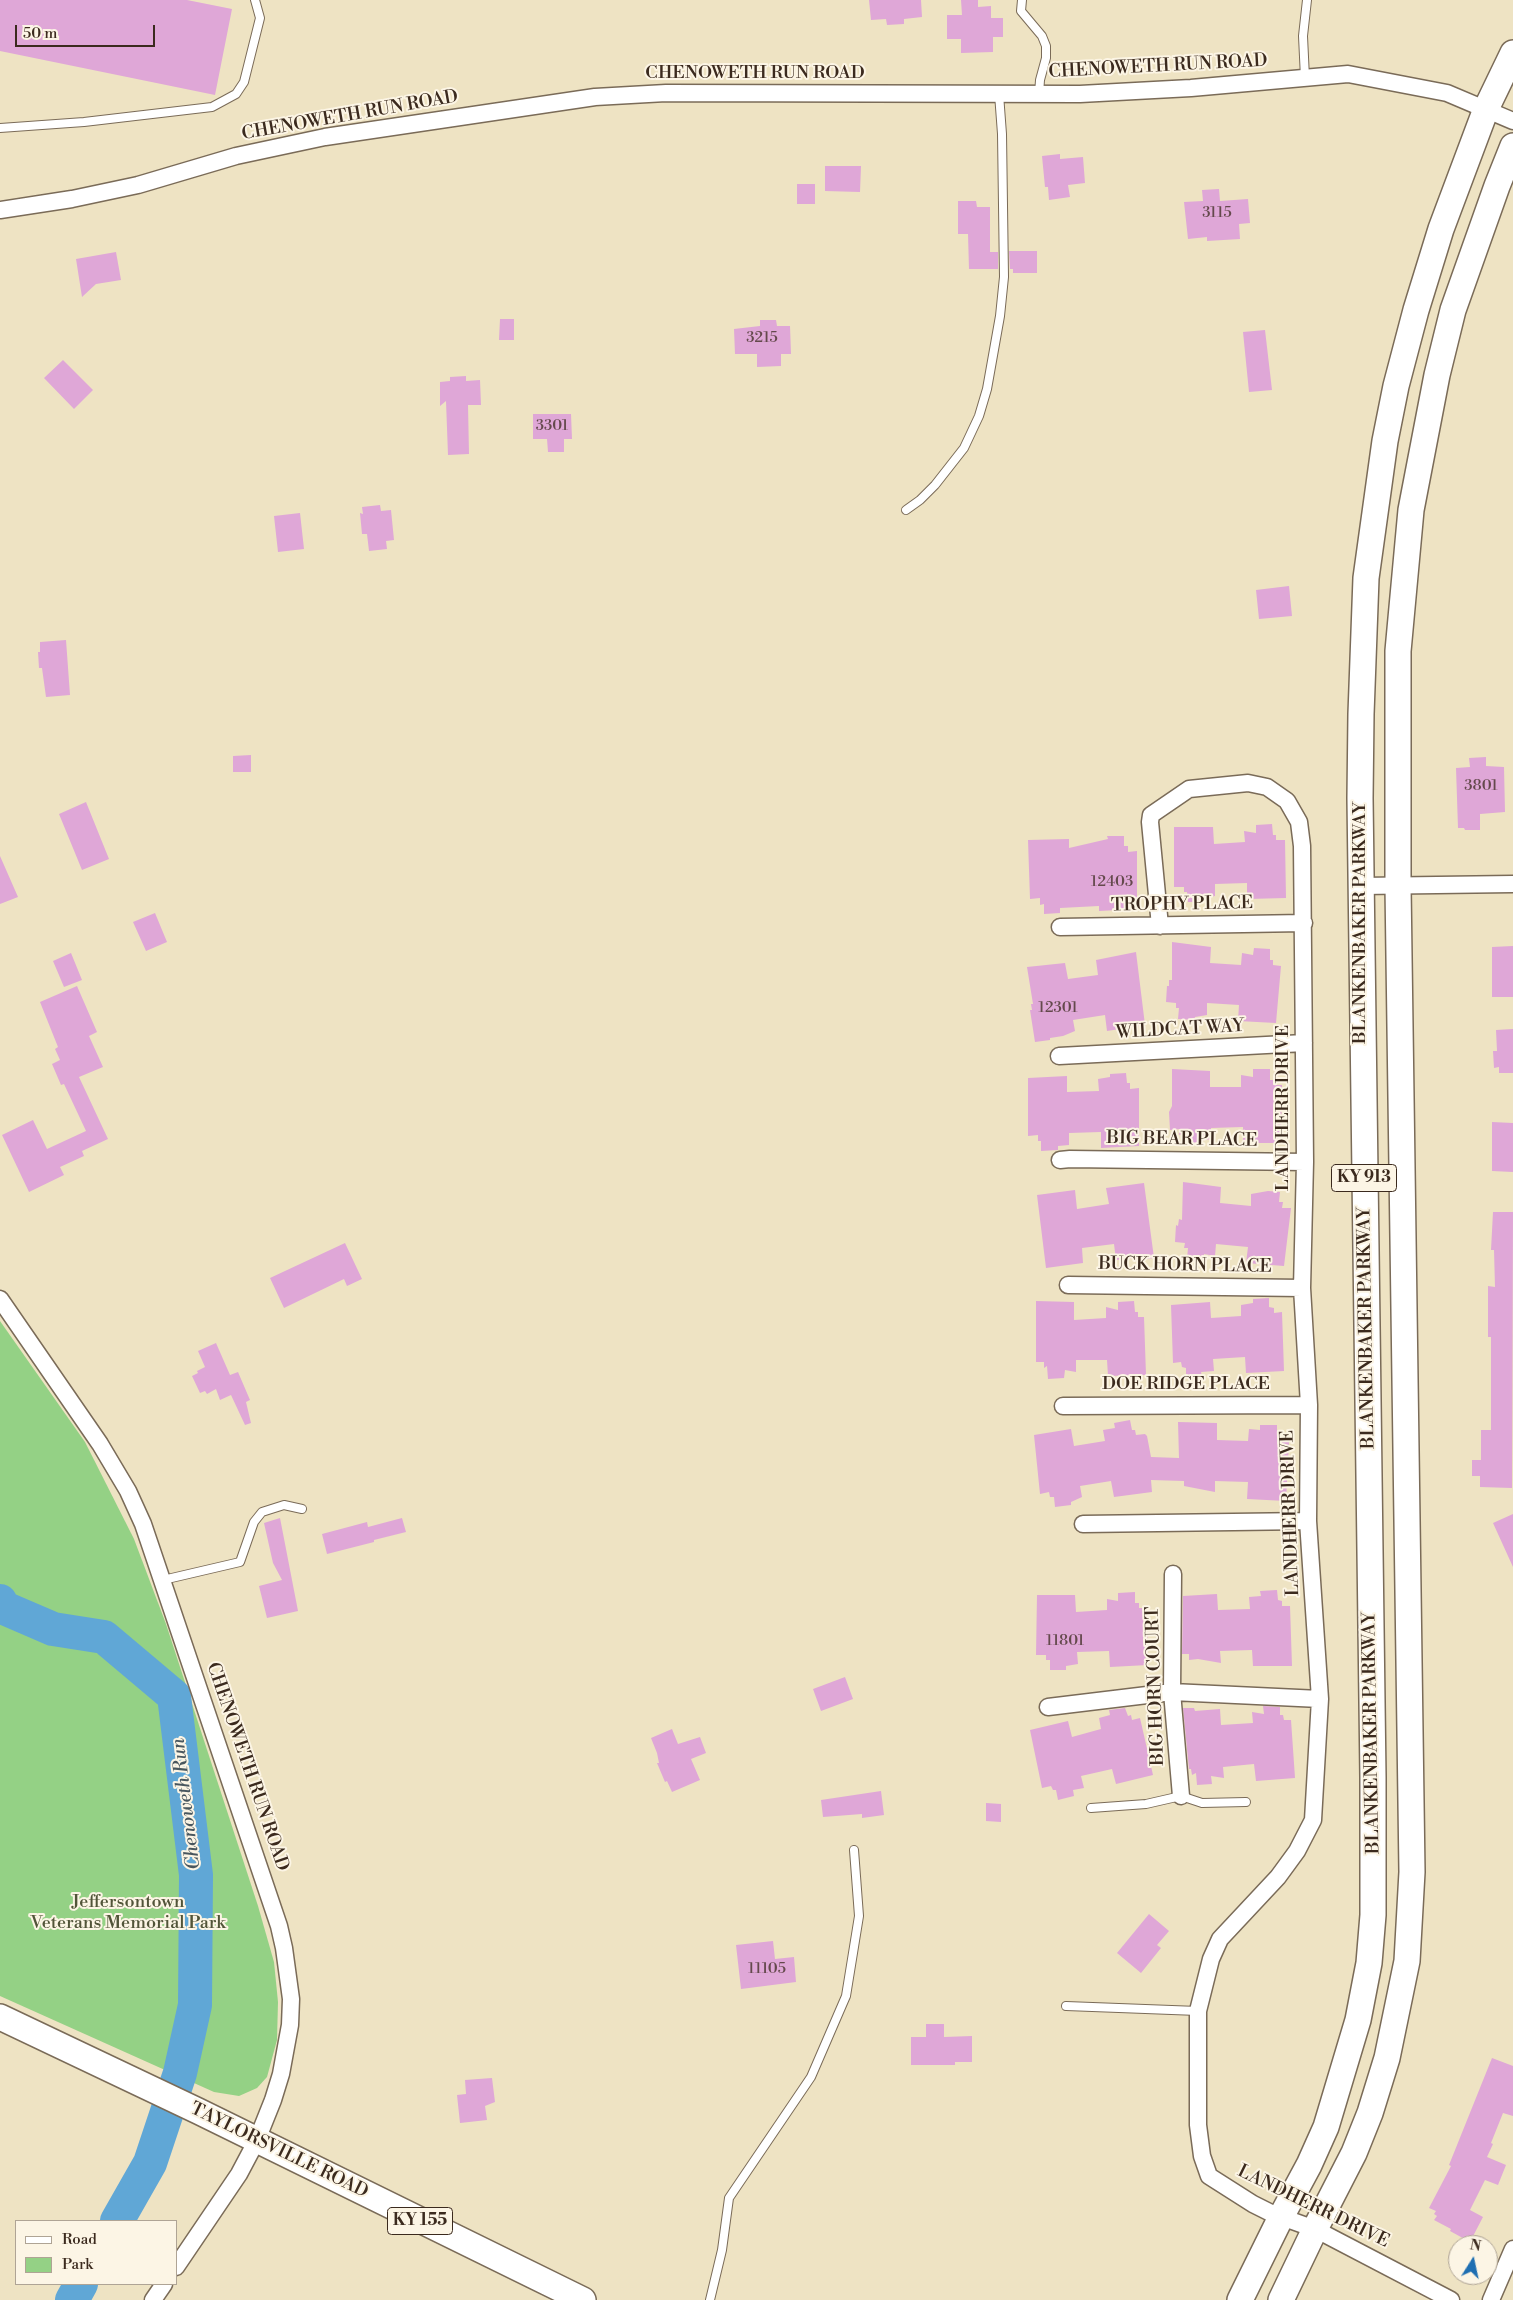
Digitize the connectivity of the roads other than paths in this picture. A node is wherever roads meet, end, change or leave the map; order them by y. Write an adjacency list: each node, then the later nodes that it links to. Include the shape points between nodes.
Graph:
1 (255, 0): 10 (lane, via 260,18 244,82 236,94 212,107)
2 (1022, 0): 7 (lane, via 1021,11 1042,36 1046,46)
3 (1307, 0): 5 (lane, via 1303,36)
4 (1513, 53): 8 (main road, BLANKENBAKER PARKWAY / KY 913)
5 (1306, 78): 7 (street, CHENOWETH RUN ROAD, via 1182,88); 8 (street, CHENOWETH RUN ROAD, via 1348,74 1447,93)
6 (999, 94): 7 (street, CHENOWETH RUN ROAD); 12 (street, CHENOWETH RUN ROAD, via 666,93 595,97 325,137 236,156 138,185); 13 (lane, via 1004,276 987,389 964,448 920,500)
7 (1039, 94)
8 (1486, 110): 9 (street, CHENOWETH RUN ROAD); 15 (main road, BLANKENBAKER PARKWAY / KY 913, via 1441,229 1416,310 1385,441 1366,578 1361,714)
9 (1513, 121)
10 (0, 128)
11 (1513, 146): 16 (main road, BLANKENBAKER PARKWAY / KY 913, via 1453,310 1411,510 1398,651)
12 (0, 210)
13 (906, 510)
14 (1513, 884): 16 (street)
15 (1361, 886): 16 (street); 45 (main road, BLANKENBAKER PARKWAY / KY 913, via 1373,1915 1367,1973 1344,2072 1326,2127)
16 (1398, 886): 46 (main road, BLANKENBAKER PARKWAY / KY 913, via 1412,1872 1409,1933 1398,2012 1370,2113 1354,2153)
17 (1304, 923): 18 (street, TROPHY PLACE); 18 (street, LANDHERR DRIVE, via 1299,822 1287,801 1266,787 1248,783 1189,789 1151,815); 20 (street, LANDHERR DRIVE)
18 (1160, 926): 19 (street, TROPHY PLACE)
19 (1060, 927)
20 (1304, 1043): 21 (street, WILDCAT WAY); 23 (street, LANDHERR DRIVE)
21 (1059, 1056)
22 (1060, 1160): 23 (street, BIG BEAR PLACE)
23 (1305, 1162): 25 (street, LANDHERR DRIVE)
24 (1068, 1285): 25 (street, BUCK HORN PLACE)
25 (1302, 1288): 27 (street, LANDHERR DRIVE)
26 (0, 1299): 33 (street, CHENOWETH RUN ROAD, via 78,1411 128,1491)
27 (1309, 1405): 28 (street, DOE RIDGE PLACE); 30 (street, LANDHERR DRIVE)
28 (1063, 1406)
29 (302, 1509): 33 (lane, via 284,1504 262,1512 254,1522 240,1562)
30 (1308, 1521): 31 (street); 35 (street, LANDHERR DRIVE)
31 (1083, 1524)
32 (1173, 1574): 34 (street, BIG HORN COURT)
33 (163, 1580): 44 (street, CHENOWETH RUN ROAD, via 284,1948 290,2025 281,2074)
34 (1172, 1692): 35 (street); 36 (street); 37 (street, BIG HORN COURT)
35 (1320, 1699): 42 (street, LANDHERR DRIVE, via 1313,1820 1297,1851 1278,1877 1220,1939 1205,1978)
36 (1048, 1708)
37 (1181, 1796): 38 (lane, via 1202,1802); 39 (lane, via 1146,1804)
38 (1246, 1802)
39 (1091, 1808)
40 (854, 1850): 52 (lane, via 859,1916 846,1996 811,2077 729,2198 722,2250)
41 (1066, 2006): 42 (lane)
42 (1198, 2011): 45 (street, LANDHERR DRIVE, via 1198,2125 1208,2176)
43 (0, 2017): 44 (main road, TAYLORSVILLE ROAD / KY 155)
44 (257, 2140): 48 (street, CHENOWETH RUN ROAD, via 239,2174); 51 (main road, TAYLORSVILLE ROAD / KY 155)
45 (1281, 2217): 46 (street, LANDHERR DRIVE); 53 (main road, BLANKENBAKER PARKWAY / KY 913)
46 (1315, 2229): 54 (main road, BLANKENBAKER PARKWAY / KY 913); 55 (street, LANDHERR DRIVE)
47 (1513, 2249): 56 (street)
48 (178, 2264)
49 (163, 2285): 50 (street)
50 (153, 2300)
51 (583, 2300)
52 (710, 2300)
53 (1240, 2300)
54 (1281, 2300)
55 (1451, 2300)
56 (1491, 2300)

